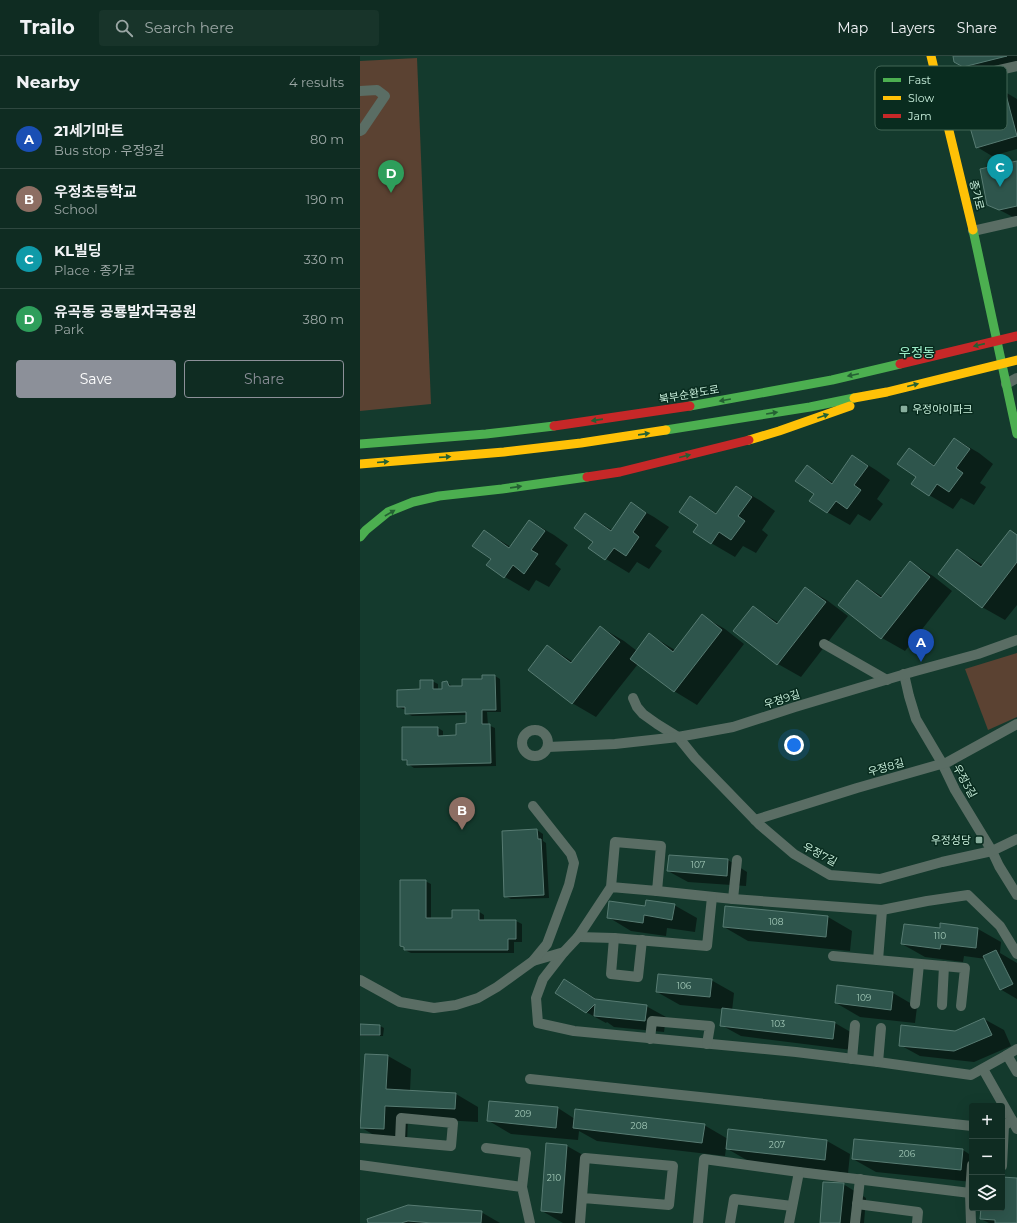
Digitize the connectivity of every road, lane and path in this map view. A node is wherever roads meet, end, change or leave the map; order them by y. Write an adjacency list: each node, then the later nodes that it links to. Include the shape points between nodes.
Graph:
1 (931, 56): 2 (main road, 종가로)
2 (934, 66)
3 (1017, 66): 4 (street)
4 (1007, 68)
5 (360, 91): 7 (street, via 377,90 385,96)
6 (949, 130): 9 (main road, 종가로)
7 (360, 131)
8 (1017, 221): 9 (street)
9 (973, 231): 11 (main road, 종가로)
10 (1017, 336): 11 (main road, 북부순환도로)
11 (996, 341): 13 (main road, 종가로); 18 (main road, 북부순환도로, one-way to 18, via 807,385 655,412 502,432)
12 (1017, 360): 13 (main road)
13 (1001, 364): 15 (main road, 종가로); 16 (main road, one-way to 13)
14 (1017, 378): 15 (street)
15 (1006, 384): 17 (main road, 종가로)
16 (888, 392): 19 (main road, one-way to 16, via 581,443 748,418); 20 (main road, one-way to 16, via 388,512 412,502 439,496 620,472 736,444)
17 (1017, 434)
18 (360, 444)
19 (360, 464)
20 (360, 538)
21 (1017, 640): 23 (street, 우정9길, via 978,654)
22 (824, 644): 24 (street)
23 (904, 674): 24 (street, 우정9길); 29 (street, 우정3길, via 916,719)
24 (887, 680): 27 (street, 우정9길, via 733,727)
25 (633, 698): 27 (street, 우정7길, via 643,714)
26 (1017, 724): 29 (street, 우정8길)
27 (678, 737): 28 (street, 우정9길, via 615,744); 31 (street, 우정7길)
28 (548, 747)
29 (942, 763): 31 (street, 우정8길); 33 (street, 우정3길, via 955,790)
30 (533, 806): 48 (street, via 571,854 574,863 547,944)
31 (756, 820): 33 (street, 우정7길, via 794,854 830,876 880,879)
32 (1017, 838): 33 (street, 우정7길)
33 (992, 851): 37 (street, 우정3길)
34 (737, 860): 39 (street)
35 (611, 887): 36 (street); 36 (street, via 615,842 661,846); 41 (street)
36 (657, 891): 38 (street)
37 (1017, 895)
38 (712, 897): 39 (street); 43 (street, via 707,946)
39 (733, 899): 40 (street)
40 (882, 910): 45 (street, via 968,895 1000,926); 47 (street)
41 (578, 937): 42 (street); 44 (street)
42 (614, 938): 43 (street); 43 (street, via 610,974 638,977)
43 (642, 940)
44 (564, 952): 48 (street); 57 (street, via 543,980 538,992 538,1022 574,1031)
45 (1017, 954)
46 (833, 956): 47 (street)
47 (878, 960): 49 (street)
48 (532, 961): 51 (street, via 478,998 434,1008 400,1002)
49 (919, 964): 50 (street); 52 (street)
50 (944, 966): 53 (street); 54 (street, via 966,968)
51 (360, 980)
52 (915, 1004)
53 (942, 1005)
54 (961, 1006)
55 (855, 1025): 61 (street)
56 (881, 1028): 62 (street)
57 (650, 1039): 58 (street); 58 (street, via 652,1021 710,1026)
58 (708, 1044): 61 (street)
59 (1017, 1049): 60 (street)
60 (1007, 1055): 63 (street); 64 (street)
61 (852, 1059): 62 (street)
62 (878, 1062): 63 (street, via 971,1075)
63 (983, 1069): 66 (street)
64 (1017, 1072)
65 (530, 1079): 67 (street)
66 (1014, 1124): 69 (street, via 1004,1126)
67 (969, 1126)
68 (360, 1138): 70 (street)
69 (1003, 1139)
70 (400, 1141): 70 (street, via 451,1146 453,1123 401,1118)
71 (486, 1148): 75 (street, via 526,1153)
72 (360, 1165): 75 (street)
73 (799, 1172): 74 (street); 79 (street); 83 (street, via 704,1159)
74 (860, 1179): 76 (street); 78 (street)
75 (522, 1187): 81 (street)
76 (969, 1193)
77 (583, 1198): 77 (street, via 669,1205 673,1166 585,1158); 82 (street)
78 (857, 1204): 86 (street); 87 (street, via 918,1212)
79 (792, 1206): 84 (street, via 734,1199); 85 (street)
80 (971, 1211): 88 (street)
81 (530, 1223)
82 (580, 1223)
83 (698, 1223)
84 (730, 1223)
85 (789, 1223)
86 (855, 1223)
87 (917, 1223)
88 (971, 1223)

